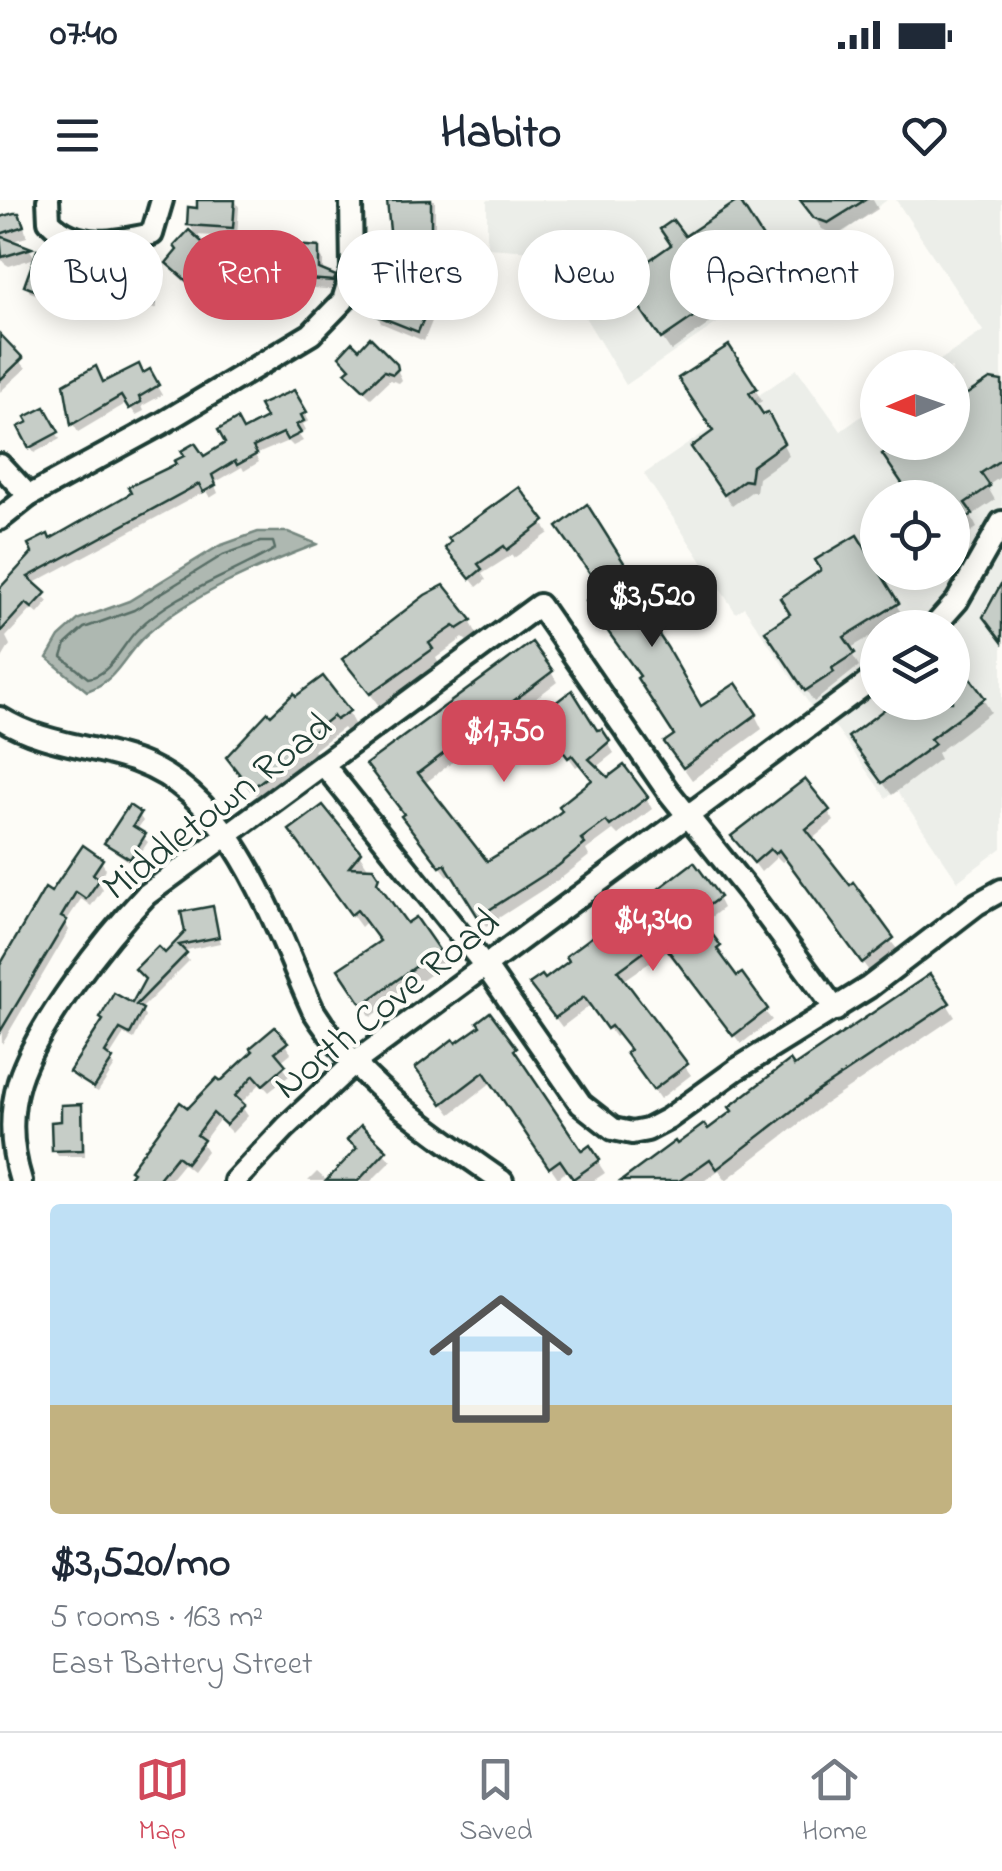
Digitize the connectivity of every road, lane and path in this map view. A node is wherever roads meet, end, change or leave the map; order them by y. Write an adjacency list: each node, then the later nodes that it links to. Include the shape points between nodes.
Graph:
1 (48, 200): 2 (street, via 49,221 59,232 114,242 152,234)
2 (162, 200)
3 (351, 200): 5 (street, via 352,270 344,300 311,334)
4 (0, 465): 5 (street)
5 (29, 496): 6 (street)
6 (0, 518)
7 (1002, 522): 8 (street)
8 (950, 610)
9 (860, 688): 12 (street, North Cove Road)
10 (0, 718): 13 (street, via 36,736 152,769 202,802)
11 (323, 764): 12 (street, Middletown Road, via 539,605); 13 (street, Middletown Road); 15 (street)
12 (687, 816): 15 (street, North Cove Road); 16 (street)
13 (230, 835): 17 (street, via 313,1010); 18 (street, Middletown Road, via 146,895 118,924 29,1057 14,1102)
14 (1002, 890): 16 (street)
15 (486, 967): 16 (street, via 581,1104 613,1130 632,1133 668,1119 737,1068); 17 (street, North Cove Road)
16 (836, 1010)
17 (354, 1063): 19 (street, North Cove Road); 20 (street, via 396,1106)
18 (21, 1181)
19 (235, 1181)
20 (502, 1181)

